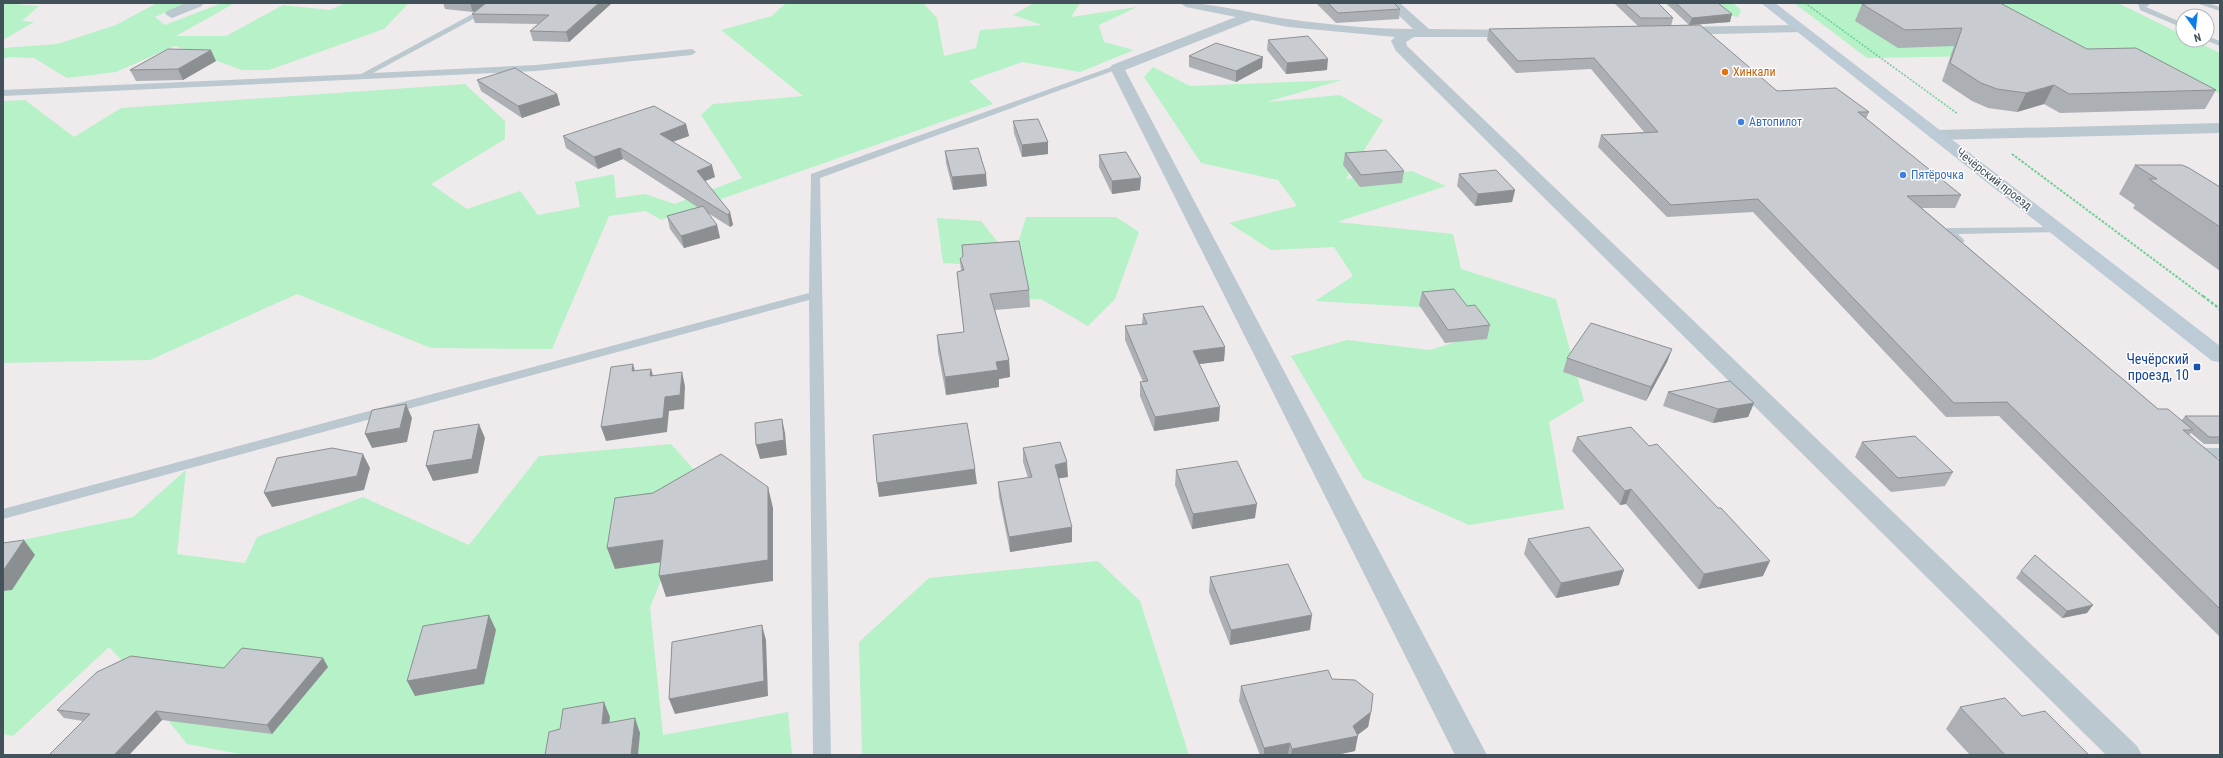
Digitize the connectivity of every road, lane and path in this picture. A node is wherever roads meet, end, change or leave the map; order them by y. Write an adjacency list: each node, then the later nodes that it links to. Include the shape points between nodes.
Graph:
1 (197, 3): 10 (street)
2 (499, 3): 21 (lane)
3 (1186, 3): 11 (street)
4 (1392, 3): 17 (street)
5 (1767, 3): 14 (main road, Чечёрский проезд)
6 (1805, 3): 24 (path)
7 (2148, 3): 13 (lane, via 2141,4 2143,8)
8 (2200, 3): 9 (lane)
9 (2220, 9)
10 (172, 14)
11 (1250, 16): 17 (street, via 1288,23); 20 (street)
12 (1672, 17): 16 (street)
13 (2175, 22)
14 (1799, 29): 16 (street); 25 (main road, Чечёрский проезд)
15 (1662, 31): 16 (street)
16 (1686, 31)
17 (1418, 33): 18 (street); 36 (street, via 1398,41 1401,48)
18 (1528, 33)
19 (692, 52): 21 (lane, via 536,68)
20 (1117, 68): 28 (lane, via 815,176); 35 (street)
21 (362, 76): 22 (lane)
22 (3, 93)
23 (2220, 128): 24 (street)
24 (1985, 134): 25 (street); 29 (path)
25 (1937, 135): 26 (main road, Чечёрский проезд)
26 (2059, 230): 27 (lane, via 1948,231); 30 (main road, Чечёрский проезд)
27 (1966, 247)
28 (815, 295): 33 (lane); 34 (lane)
29 (2220, 309)
30 (2220, 356)
31 (2185, 437): 32 (lane, via 2203,453)
32 (2220, 453)
33 (3, 514)
34 (822, 755)
35 (1471, 755)
36 (2126, 755)

